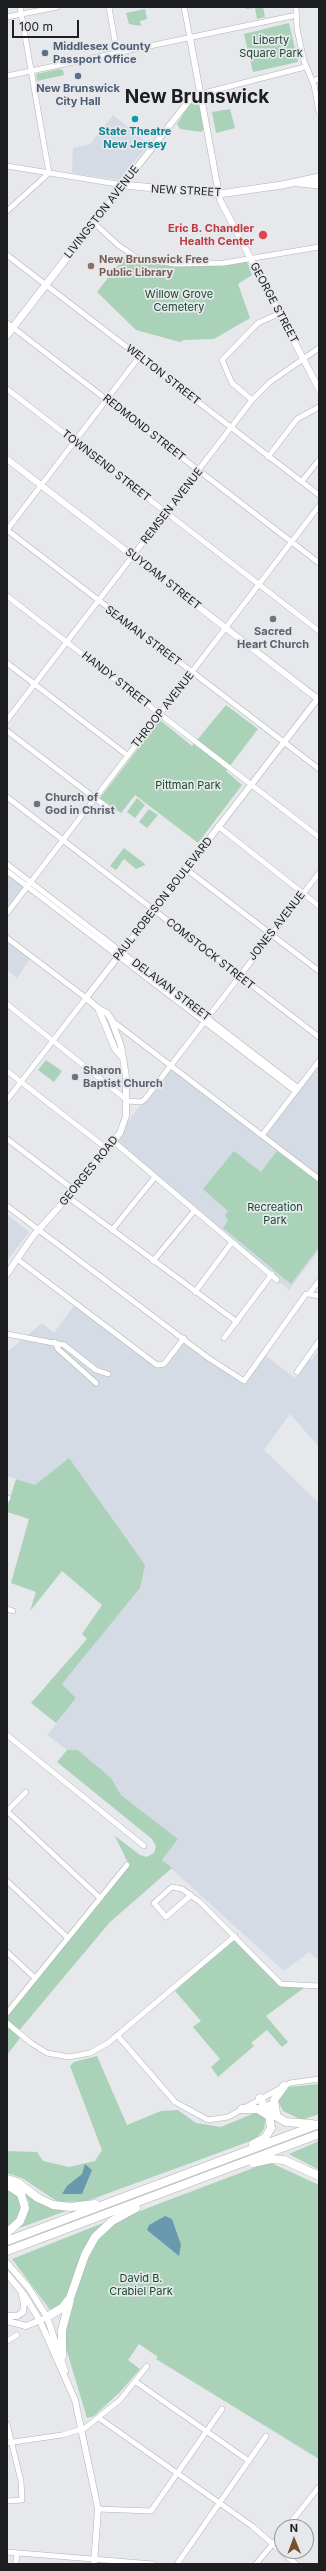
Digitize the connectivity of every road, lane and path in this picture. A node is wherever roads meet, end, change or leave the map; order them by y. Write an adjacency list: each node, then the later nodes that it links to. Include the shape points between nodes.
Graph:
1 (20, 7): 6 (street)
2 (57, 7): 6 (street)
3 (109, 7): 10 (street)
4 (184, 7): 9 (street, GEORGE STREET)
5 (296, 7): 7 (street)
6 (21, 14): 8 (street); 12 (street)
7 (297, 15): 9 (street); 11 (street, via 297,29)
8 (7, 18)
9 (190, 38): 10 (street); 16 (street, GEORGE STREET)
10 (117, 53): 12 (street)
11 (305, 67): 15 (street); 16 (street)
12 (31, 71): 13 (street); 19 (street)
13 (7, 76)
14 (319, 78): 15 (street)
15 (312, 81): 17 (street)
16 (200, 94): 22 (street, LIVINGSTON AVENUE, via 191,98); 24 (street, GEORGE STREET)
17 (319, 112)
18 (7, 166): 19 (street, NEW STREET)
19 (49, 173): 22 (street, NEW STREET); 25 (street)
20 (319, 177): 21 (main road, NEW STREET)
21 (295, 183): 23 (main road, NEW STREET); 24 (main road, NEW STREET)
22 (123, 185): 24 (main road, NEW STREET); 26 (main road, LIVINGSTON AVENUE)
23 (319, 185)
24 (219, 194): 29 (street, GEORGE STREET)
25 (7, 211)
26 (94, 223): 29 (street, via 118,245 138,258 198,265); 30 (main road, LIVINGSTON AVENUE)
27 (319, 247): 29 (street)
28 (7, 254): 30 (street, WELTON STREET)
29 (250, 258): 31 (street, GEORGE STREET)
30 (46, 285): 32 (main road, LIVINGSTON AVENUE); 35 (street, WELTON STREET)
31 (278, 314): 36 (street, GEORGE STREET); 40 (street, via 258,323 222,360 232,384)
32 (10, 325): 33 (main road, LIVINGSTON AVENUE); 39 (street, REDMOND STREET)
33 (7, 335)
34 (319, 348): 36 (street, REMSEN AVENUE)
35 (139, 357): 39 (street); 42 (street, WELTON STREET)
36 (303, 359): 38 (street, GEORGE STREET); 40 (street, REMSEN AVENUE, via 270,382)
37 (7, 389): 43 (street, TOWNSEND STREET)
38 (319, 389)
39 (107, 400): 43 (street); 47 (street, REDMOND STREET)
40 (252, 400): 42 (street, REMSEN AVENUE)
41 (319, 408): 44 (street, via 297,419)
42 (231, 428): 44 (street, WELTON STREET); 47 (street, REMSEN AVENUE)
43 (75, 442): 49 (street); 52 (street, TOWNSEND STREET)
44 (268, 457): 48 (street, WELTON STREET)
45 (7, 459): 49 (street, SUYDAM STREET)
46 (319, 460): 48 (street)
47 (199, 471): 52 (street, REMSEN AVENUE); 54 (street, REDMOND STREET)
48 (302, 481): 50 (street, WELTON STREET)
49 (41, 485): 53 (street); 55 (street, SUYDAM STREET)
50 (319, 495)
51 (319, 506): 54 (street, THROOP AVENUE)
52 (166, 512): 55 (street, REMSEN AVENUE); 57 (street, TOWNSEND STREET)
53 (7, 530): 59 (street, SEAMAN STREET)
54 (292, 542): 56 (street, REDMOND STREET); 57 (street, THROOP AVENUE)
55 (133, 556): 59 (street, REMSEN AVENUE); 60 (street, SUYDAM STREET)
56 (319, 563)
57 (260, 584): 60 (street, THROOP AVENUE); 61 (street, TOWNSEND STREET)
58 (7, 596): 62 (street, HANDY STREET)
59 (98, 601): 62 (street, REMSEN AVENUE); 64 (street, SEAMAN STREET)
60 (226, 628): 64 (street, THROOP AVENUE); 66 (street, SUYDAM STREET)
61 (319, 631)
62 (67, 642): 65 (street, REMSEN AVENUE); 67 (street, HANDY STREET)
63 (7, 663): 65 (street)
64 (192, 672): 67 (street, THROOP AVENUE); 70 (street, SEAMAN STREET)
65 (35, 685): 68 (street, REMSEN AVENUE); 71 (street)
66 (319, 698): 70 (street, PAUL ROBESON BOULEVARD)
67 (159, 714): 71 (street, THROOP AVENUE); 73 (street, HANDY STREET)
68 (7, 720)
69 (7, 731): 75 (street)
70 (284, 743): 72 (street, SEAMAN STREET); 73 (street, PAUL ROBESON BOULEVARD)
71 (128, 755): 75 (street, THROOP AVENUE)
72 (319, 770)
73 (251, 784): 77 (street, PAUL ROBESON BOULEVARD); 78 (street, HANDY STREET)
74 (7, 797): 79 (street, COMSTOCK STREET)
75 (96, 798): 76 (street); 79 (street, THROOP AVENUE)
76 (114, 812)
77 (218, 826): 81 (street, PAUL ROBESON BOULEVARD); 86 (street)
78 (319, 837)
79 (63, 840): 84 (street, THROOP AVENUE); 88 (street, COMSTOCK STREET)
80 (7, 864): 84 (street, DELAVAN STREET)
81 (186, 869): 88 (street, PAUL ROBESON BOULEVARD); 92 (street)
82 (7, 871): 85 (street, DELAVAN STREET)
83 (319, 873): 86 (street, JONES AVENUE)
84 (30, 882): 85 (street, THROOP AVENUE); 90 (street, DELAVAN STREET)
85 (26, 887): 89 (street, THROOP AVENUE); 91 (street, DELAVAN STREET)
86 (303, 893): 87 (street); 92 (street, JONES AVENUE)
87 (319, 906)
88 (154, 910): 94 (street, PAUL ROBESON BOULEVARD); 96 (street, COMSTOCK STREET)
89 (7, 913)
90 (74, 916): 91 (street); 94 (street, DELAVAN STREET)
91 (70, 920): 94 (street, DELAVAN STREET)
92 (271, 935): 95 (street); 96 (street, JONES AVENUE)
93 (7, 938): 97 (street)
94 (120, 955): 97 (street, PAUL ROBESON BOULEVARD); 100 (street, DELAVAN STREET); 102 (street, DELAVAN STREET)
95 (319, 971)
96 (238, 976): 100 (street, JONES AVENUE); 103 (street, COMSTOCK STREET)
97 (86, 998): 99 (street, GEORGES ROAD); 104 (street, PAUL ROBESON BOULEVARD)
98 (7, 1004): 104 (street)
99 (98, 1008): 101 (street); 105 (street, GEORGES ROAD, via 115,1049)
100 (208, 1018): 102 (street, JONES AVENUE); 110 (street, DELAVAN STREET)
101 (111, 1019): 105 (street, GEORGES ROAD, via 121,1046); 107 (street)
102 (204, 1023): 107 (street, JONES AVENUE); 110 (street, DELAVAN STREET)
103 (319, 1037)
104 (54, 1040): 109 (street, PAUL ROBESON BOULEVARD); 112 (street)
105 (122, 1057): 112 (street, GEORGES ROAD)
106 (319, 1061): 110 (street)
107 (172, 1064): 112 (street, JONES AVENUE, via 145,1099 140,1102); 113 (street)
108 (7, 1071): 109 (street)
109 (21, 1082): 111 (street, PAUL ROBESON BOULEVARD); 116 (street)
110 (296, 1089): 113 (street)
111 (7, 1100)
112 (128, 1101): 115 (street, GEORGES ROAD, via 120,1133)
113 (262, 1134): 118 (street)
114 (7, 1139): 119 (street)
115 (113, 1141): 116 (street, GEORGES ROAD); 117 (street)
116 (106, 1148): 119 (street, GEORGES ROAD)
117 (155, 1177): 122 (street); 124 (street)
118 (319, 1179)
119 (74, 1190): 120 (street, GEORGES ROAD)
120 (68, 1197): 123 (street, GEORGES ROAD); 124 (street)
121 (7, 1206): 123 (street)
122 (195, 1210): 125 (street); 127 (street)
123 (40, 1230): 126 (street, GEORGES ROAD); 137 (street)
124 (112, 1230): 127 (street)
125 (232, 1242): 129 (street); 132 (street)
126 (17, 1259): 128 (street, GEORGES ROAD); 137 (street, via 154,1363 161,1366)
127 (153, 1261): 132 (street)
128 (7, 1274)
129 (272, 1274): 130 (street); 135 (street)
130 (277, 1280)
131 (319, 1281): 133 (street)
132 (196, 1292): 135 (street)
133 (309, 1294): 134 (street); 137 (street, via 306,1294 244,1381)
134 (319, 1296)
135 (237, 1322): 138 (street)
136 (7, 1334): 140 (street)
137 (184, 1338)
138 (224, 1338)
139 (319, 1341): 141 (street)
140 (55, 1342): 142 (street, via 64,1345 96,1370); 143 (street, via 58,1349)
141 (297, 1372)
142 (108, 1374)
143 (96, 1383)
144 (7, 1609): 145 (street)
145 (13, 1611)
146 (7, 1736): 149 (street)
147 (26, 1792): 148 (street)
148 (7, 1811): 153 (street)
149 (144, 1846)
150 (127, 1865): 153 (street)
151 (7, 1882): 155 (street)
152 (191, 1895): 152 (street, via 166,1917 154,1903 172,1887 182,1889); 154 (street)
153 (100, 1898): 155 (street)
154 (235, 1936): 158 (street, via 281,1984); 161 (street)
155 (68, 1938): 157 (street)
156 (7, 1952): 157 (street)
157 (35, 1978): 159 (street)
158 (319, 1986)
159 (7, 2013)
160 (7, 2023): 161 (street, via 39,2049 59,2056 90,2053)
161 (117, 2035): 165 (street, via 173,2100 194,2114 216,2121)
162 (319, 2079): 163 (street, via 299,2080)
163 (284, 2086): 164 (street); 167 (highway, via 274,2100 274,2109)
164 (262, 2097): 165 (street); 166 (highway); 167 (highway)
165 (242, 2109): 166 (highway, via 258,2109)
166 (270, 2118): 170 (highway, via 271,2128 267,2135)
167 (280, 2119): 168 (highway, via 298,2124)
168 (319, 2123): 170 (highway)
169 (319, 2134): 171 (highway)
170 (233, 2156): 176 (highway)
171 (225, 2169): 172 (highway, via 280,2159); 175 (highway)
172 (319, 2176)
173 (7, 2179): 176 (highway, via 17,2182 45,2202 62,2207 83,2206)
174 (7, 2185): 177 (highway, via 21,2194 25,2208 20,2221)
175 (169, 2190): 179 (highway); 183 (highway, via 121,2215 98,2234 87,2250)
176 (125, 2197): 178 (highway)
177 (7, 2233)
178 (7, 2241)
179 (7, 2251)
180 (7, 2263): 185 (street, via 28,2287)
181 (7, 2274): 182 (street)
182 (20, 2289): 184 (street, via 24,2310 17,2316); 185 (street)
183 (70, 2298): 185 (highway, via 62,2308); 189 (highway, via 61,2333)
184 (7, 2316)
185 (44, 2319): 186 (street, via 26,2326); 189 (street); 191 (street)
186 (7, 2321)
187 (17, 2335): 188 (street)
188 (7, 2341)
189 (62, 2356): 191 (street)
190 (147, 2366): 192 (street)
191 (67, 2379): 196 (street)
192 (136, 2382): 194 (street); 197 (street)
193 (222, 2409): 197 (street)
194 (99, 2418): 196 (street); 201 (street)
195 (7, 2424): 199 (street)
196 (82, 2429): 199 (street, via 62,2435); 205 (street)
197 (206, 2432): 200 (street); 201 (street)
198 (266, 2436): 200 (street)
199 (10, 2443): 203 (street, via 21,2481 22,2500)
200 (249, 2461): 204 (street)
201 (177, 2474): 204 (street); 205 (street, via 149,2512)
202 (319, 2487): 206 (street)
203 (7, 2501)
204 (219, 2503): 207 (street); 213 (street)
205 (98, 2509): 210 (street)
206 (293, 2519)
207 (273, 2544): 214 (street); 215 (street)
208 (7, 2552): 209 (street)
209 (17, 2553): 210 (street); 211 (street)
210 (94, 2562): 212 (street)
211 (16, 2564)
212 (153, 2564)
213 (177, 2564)
214 (256, 2564)
215 (296, 2564)

